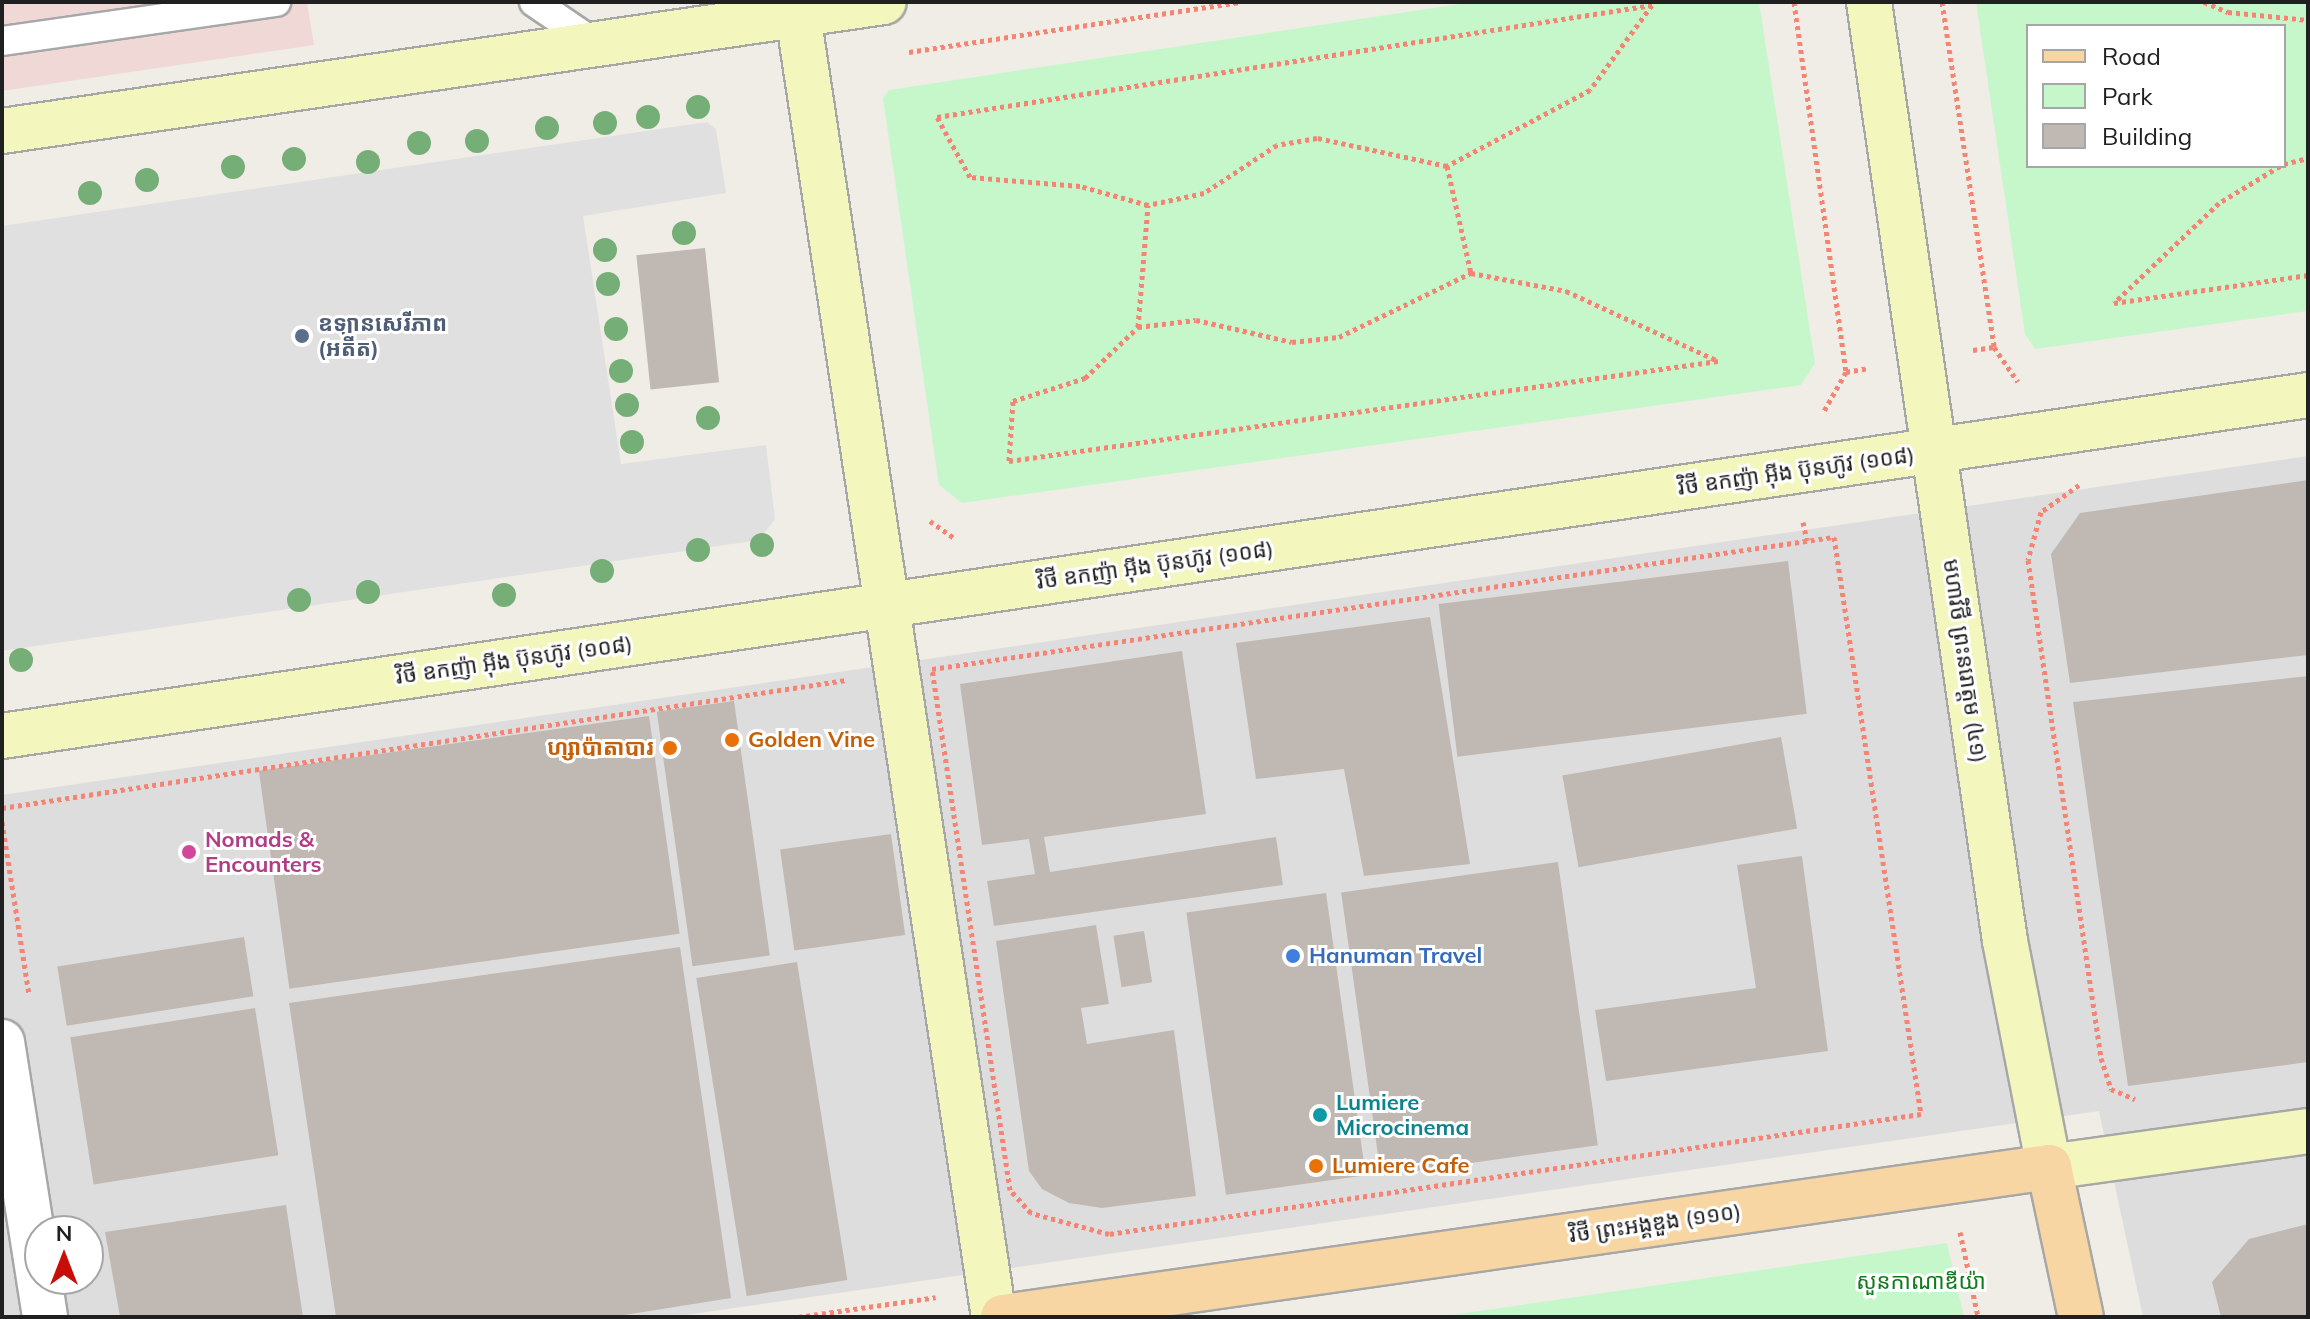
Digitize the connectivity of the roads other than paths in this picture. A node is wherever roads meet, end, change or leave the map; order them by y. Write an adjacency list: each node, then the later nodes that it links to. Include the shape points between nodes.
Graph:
1 (276, 2): 6 (lane)
2 (534, 2): 7 (lane)
3 (884, 2): 5 (street)
4 (1869, 2): 10 (street, មហាវិថី ព្រះនរោត្តម (៤១))
5 (797, 8): 7 (street); 11 (street)
6 (2, 41)
7 (594, 43): 8 (street)
8 (2, 131)
9 (2308, 395): 10 (street, វិថី ឧកញ៉ា អ៊ីង ប៊ុនហ៊ូវ (១០៨))
10 (1934, 451): 11 (street, វិថី ឧកញ៉ា អ៊ីង ប៊ុនហ៊ូវ (១០៨)); 15 (street, មហាវិថី ព្រះនរោត្តម (៤១), via 2005,941)
11 (889, 604): 12 (street, វិថី ឧកញ៉ា អ៊ីង ប៊ុនហ៊ូវ (១០៨)); 17 (street)
12 (2, 736)
13 (2, 1042): 16 (street)
14 (2308, 1131): 15 (street, វិថី ព្រះអង្គឌួង (១១០))
15 (2049, 1167): 18 (main road, វិថី ព្រះអង្គឌួង (១១០)); 19 (main road, មហាវិថី ព្រះនរោត្តម (៤១))
16 (45, 1317)
17 (994, 1317)
18 (1003, 1317)
19 (2081, 1317)

